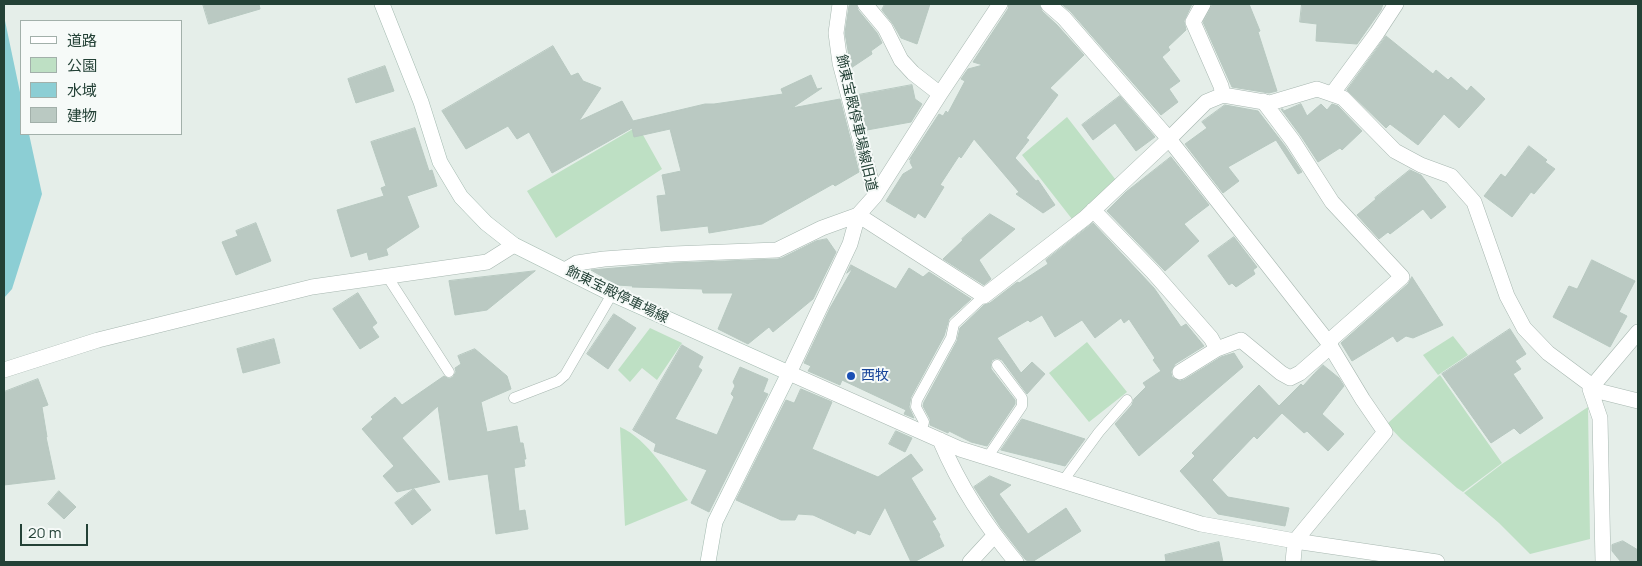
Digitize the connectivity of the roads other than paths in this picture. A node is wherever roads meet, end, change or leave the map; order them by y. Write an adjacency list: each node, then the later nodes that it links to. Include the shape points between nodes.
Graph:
1 (382, 4): 16 (street, 飾東宝殿停車場線, via 421,102 440,162 461,197)
2 (840, 4): 13 (street, 飾東宝殿停車場線旧道, via 836,33 840,63)
3 (864, 4): 8 (street, via 886,28 901,60 912,73)
4 (1000, 4): 8 (street)
5 (1048, 4): 12 (street, via 1064,18)
6 (1203, 4): 10 (street, via 1193,22)
7 (1396, 4): 9 (street)
8 (940, 94): 13 (street)
9 (1332, 94): 11 (street, via 1317,89 1270,103); 29 (street, via 1344,98 1395,151 1451,176 1474,202 1507,296 1524,328 1548,353 1591,385)
10 (1222, 95): 11 (street); 12 (street, via 1206,102)
11 (1263, 101): 22 (street, via 1332,202 1402,277)
12 (1169, 139): 14 (street); 22 (street)
13 (875, 196): 15 (street, 飾東宝殿停車場線旧道)
14 (1093, 210): 20 (street); 23 (street, via 1154,272)
15 (858, 215): 17 (street, via 777,250 604,259 577,263); 20 (street); 28 (street, 飾東宝殿停車場線旧道, via 850,244)
16 (514, 245): 17 (street, 飾東宝殿停車場線); 18 (street, via 487,262)
17 (565, 270): 19 (street, 飾東宝殿停車場線)
18 (387, 276): 25 (street, via 312,287 201,313 98,340); 26 (lane)
19 (612, 294): 28 (street, 飾東宝殿停車場線); 30 (lane, via 565,375 558,381)
20 (984, 296): 33 (lane, via 954,324 951,338 917,400 916,407 924,422)
21 (1638, 332): 29 (street)
22 (1329, 344): 23 (street, via 1300,373 1290,378 1280,374 1241,340); 38 (street, via 1385,432)
23 (1217, 349): 27 (street)
24 (997, 365): 35 (lane, via 1022,398 1022,406)
25 (4, 370)
26 (449, 372)
27 (1180, 372)
28 (789, 373): 33 (street, 飾東宝殿停車場線); 39 (street, via 715,522)
29 (1590, 390): 32 (street); 44 (street, via 1600,418)
30 (514, 398)
31 (1127, 400): 36 (lane, via 1098,432)
32 (1638, 401)
33 (921, 432): 34 (street, 飾東宝殿停車場線)
34 (940, 440): 35 (street, 飾東宝殿停車場線); 37 (street, via 950,465)
35 (987, 458): 36 (street, 飾東宝殿停車場線)
36 (1063, 481): 38 (street, 飾東宝殿停車場線, via 1201,524)
37 (994, 536): 40 (street); 41 (street)
38 (1295, 541): 42 (street); 43 (street, 飾東宝殿停車場線)
39 (708, 562)
40 (970, 562)
41 (1016, 562)
42 (1293, 562)
43 (1437, 562)
44 (1602, 562)

